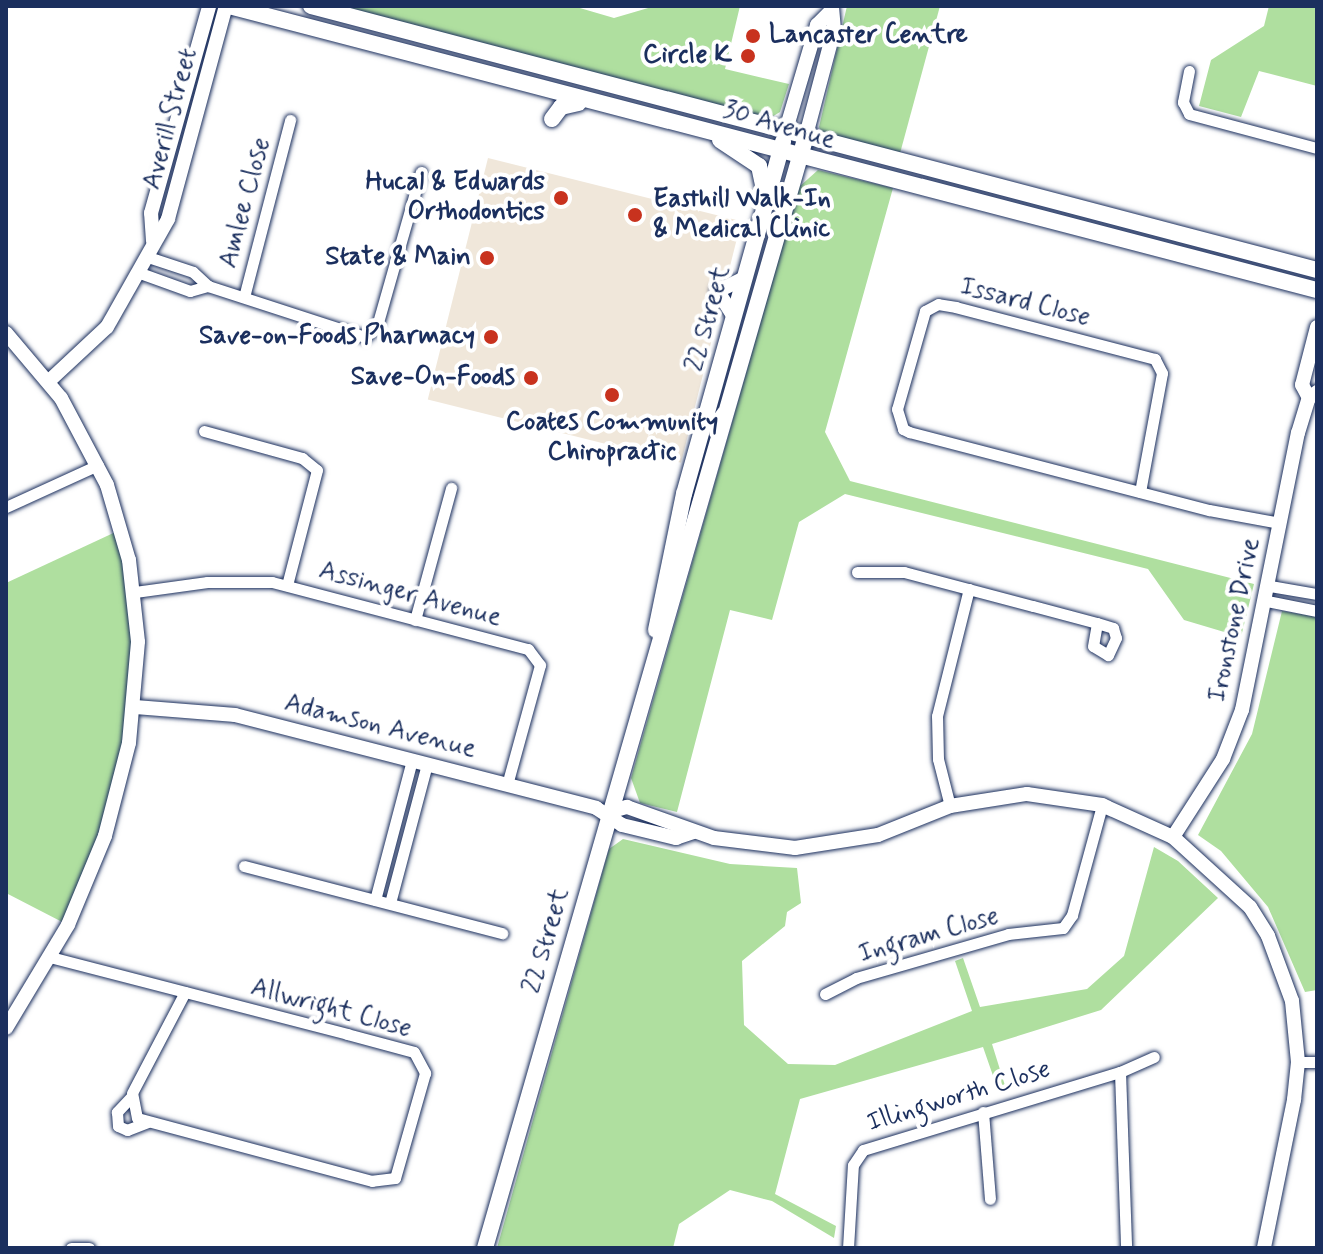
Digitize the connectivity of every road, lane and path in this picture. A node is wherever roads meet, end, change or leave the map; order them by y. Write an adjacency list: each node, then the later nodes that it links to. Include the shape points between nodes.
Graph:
1 (209, 6): 17 (street, Averill Street, via 151,213)
2 (228, 6): 6 (main road, 30 Avenue); 17 (street, Averill Street, via 168,219)
3 (311, 6): 10 (main road, 30 Avenue)
4 (831, 9): 10 (street, 22 Street, via 817,25); 11 (street, 22 Street, via 834,30)
5 (1189, 71): 12 (street, via 1183,102 1189,114)
6 (528, 87): 7 (main road, 30 Avenue); 7 (main road, via 552,119 561,107)
7 (588, 102): 9 (main road, 30 Avenue)
8 (290, 120): 23 (street, Amlee Close)
9 (702, 129): 13 (main road, 30 Avenue); 16 (main road, via 759,166)
10 (785, 133): 11 (main road, 30 Avenue); 13 (main road, 22 Street)
11 (805, 139): 14 (main road, 22 Street); 19 (main road, 30 Avenue)
12 (1317, 148)
13 (780, 151): 14 (main road, 30 Avenue); 16 (main road, 22 Street)
14 (800, 157): 22 (main road, 30 Avenue); 43 (main road, 22 Street, via 672,604)
15 (421, 172): 23 (street, via 373,334 354,337)
16 (765, 209): 43 (main road, 22 Street, via 684,494)
17 (153, 241): 18 (street, Averill Street)
18 (148, 257): 20 (street, Averill Street); 21 (street, via 193,272)
19 (1317, 270)
20 (140, 273): 21 (street, via 190,291); 26 (street, Averill Street, via 107,327)
21 (208, 286): 23 (street)
22 (1317, 290)
23 (244, 297)
24 (1317, 327): 27 (street, Ironstone Drive, via 1302,385)
25 (6, 333): 26 (street)
26 (49, 381): 29 (street)
27 (1313, 395): 33 (street, Ironstone Drive)
28 (204, 431): 35 (street, via 302,458 317,470)
29 (98, 465): 32 (street); 37 (street, via 119,517)
30 (451, 488): 41 (street)
31 (1140, 492): 31 (street, Issard Close, via 903,429 897,409 925,311 938,304 956,307 1155,359 1162,373); 33 (street, Issard Close)
32 (6, 507)
33 (1280, 523): 38 (street, Ironstone Drive)
34 (857, 572): 36 (street, via 904,572)
35 (287, 585): 37 (street, Assinger Avenue, via 237,580); 41 (street, Assinger Avenue)
36 (969, 589): 42 (street); 49 (street, via 937,716 938,759)
37 (135, 592): 44 (street)
38 (1269, 593): 39 (street); 40 (street); 51 (street, Ironstone Drive, via 1253,673 1233,736)
39 (1317, 594)
40 (1317, 611)
41 (415, 620): 47 (street, Assinger Avenue, via 538,656 538,676)
42 (1097, 623)
43 (655, 647): 50 (main road, 22 Street)
44 (136, 707): 45 (street, Adamson Avenue, via 235,715); 56 (street, via 105,836 84,893)
45 (412, 760): 46 (street, Adamson Avenue); 53 (street)
46 (427, 764): 47 (street, Adamson Avenue); 54 (street)
47 (507, 785): 50 (street, Adamson Avenue)
48 (1102, 805): 49 (street, Adamson Avenue, via 1027,794); 51 (street, Adamson Avenue); 58 (street, Ingram Close, via 1072,915 1063,928 1008,934 856,978)
49 (950, 806): 50 (street, Adamson Avenue, via 878,835 829,846 761,846 693,832 627,807)
50 (609, 812): 70 (main road, 22 Street)
51 (1173, 837): 61 (street, Adamson Avenue, via 1240,895 1268,936 1292,1001)
52 (244, 866): 53 (street)
53 (375, 900): 54 (street)
54 (390, 903): 55 (street)
55 (502, 933)
56 (50, 957): 57 (street, Allwright Close); 59 (street)
57 (185, 992): 64 (street, Allwright Close); 66 (street, Allwright Close, via 419,1055 425,1073 399,1168 391,1181 372,1181)
58 (825, 994)
59 (6, 1028)
60 (1154, 1057): 63 (street, Illingworth Close)
61 (1298, 1062): 62 (street); 73 (street, Adamson Avenue)
62 (1317, 1062)
63 (1120, 1072): 65 (street, Illingworth Close); 72 (street)
64 (131, 1097): 66 (street, via 134,1114); 66 (street, Allwright Close, via 117,1112 118,1126 127,1130)
65 (983, 1112): 67 (street); 71 (street, Illingworth Close, via 856,1156)
66 (148, 1122)
67 (990, 1199)
68 (71, 1248): 69 (street)
69 (89, 1248)
70 (485, 1248)
71 (848, 1248)
72 (1126, 1248)
73 (1264, 1248)

